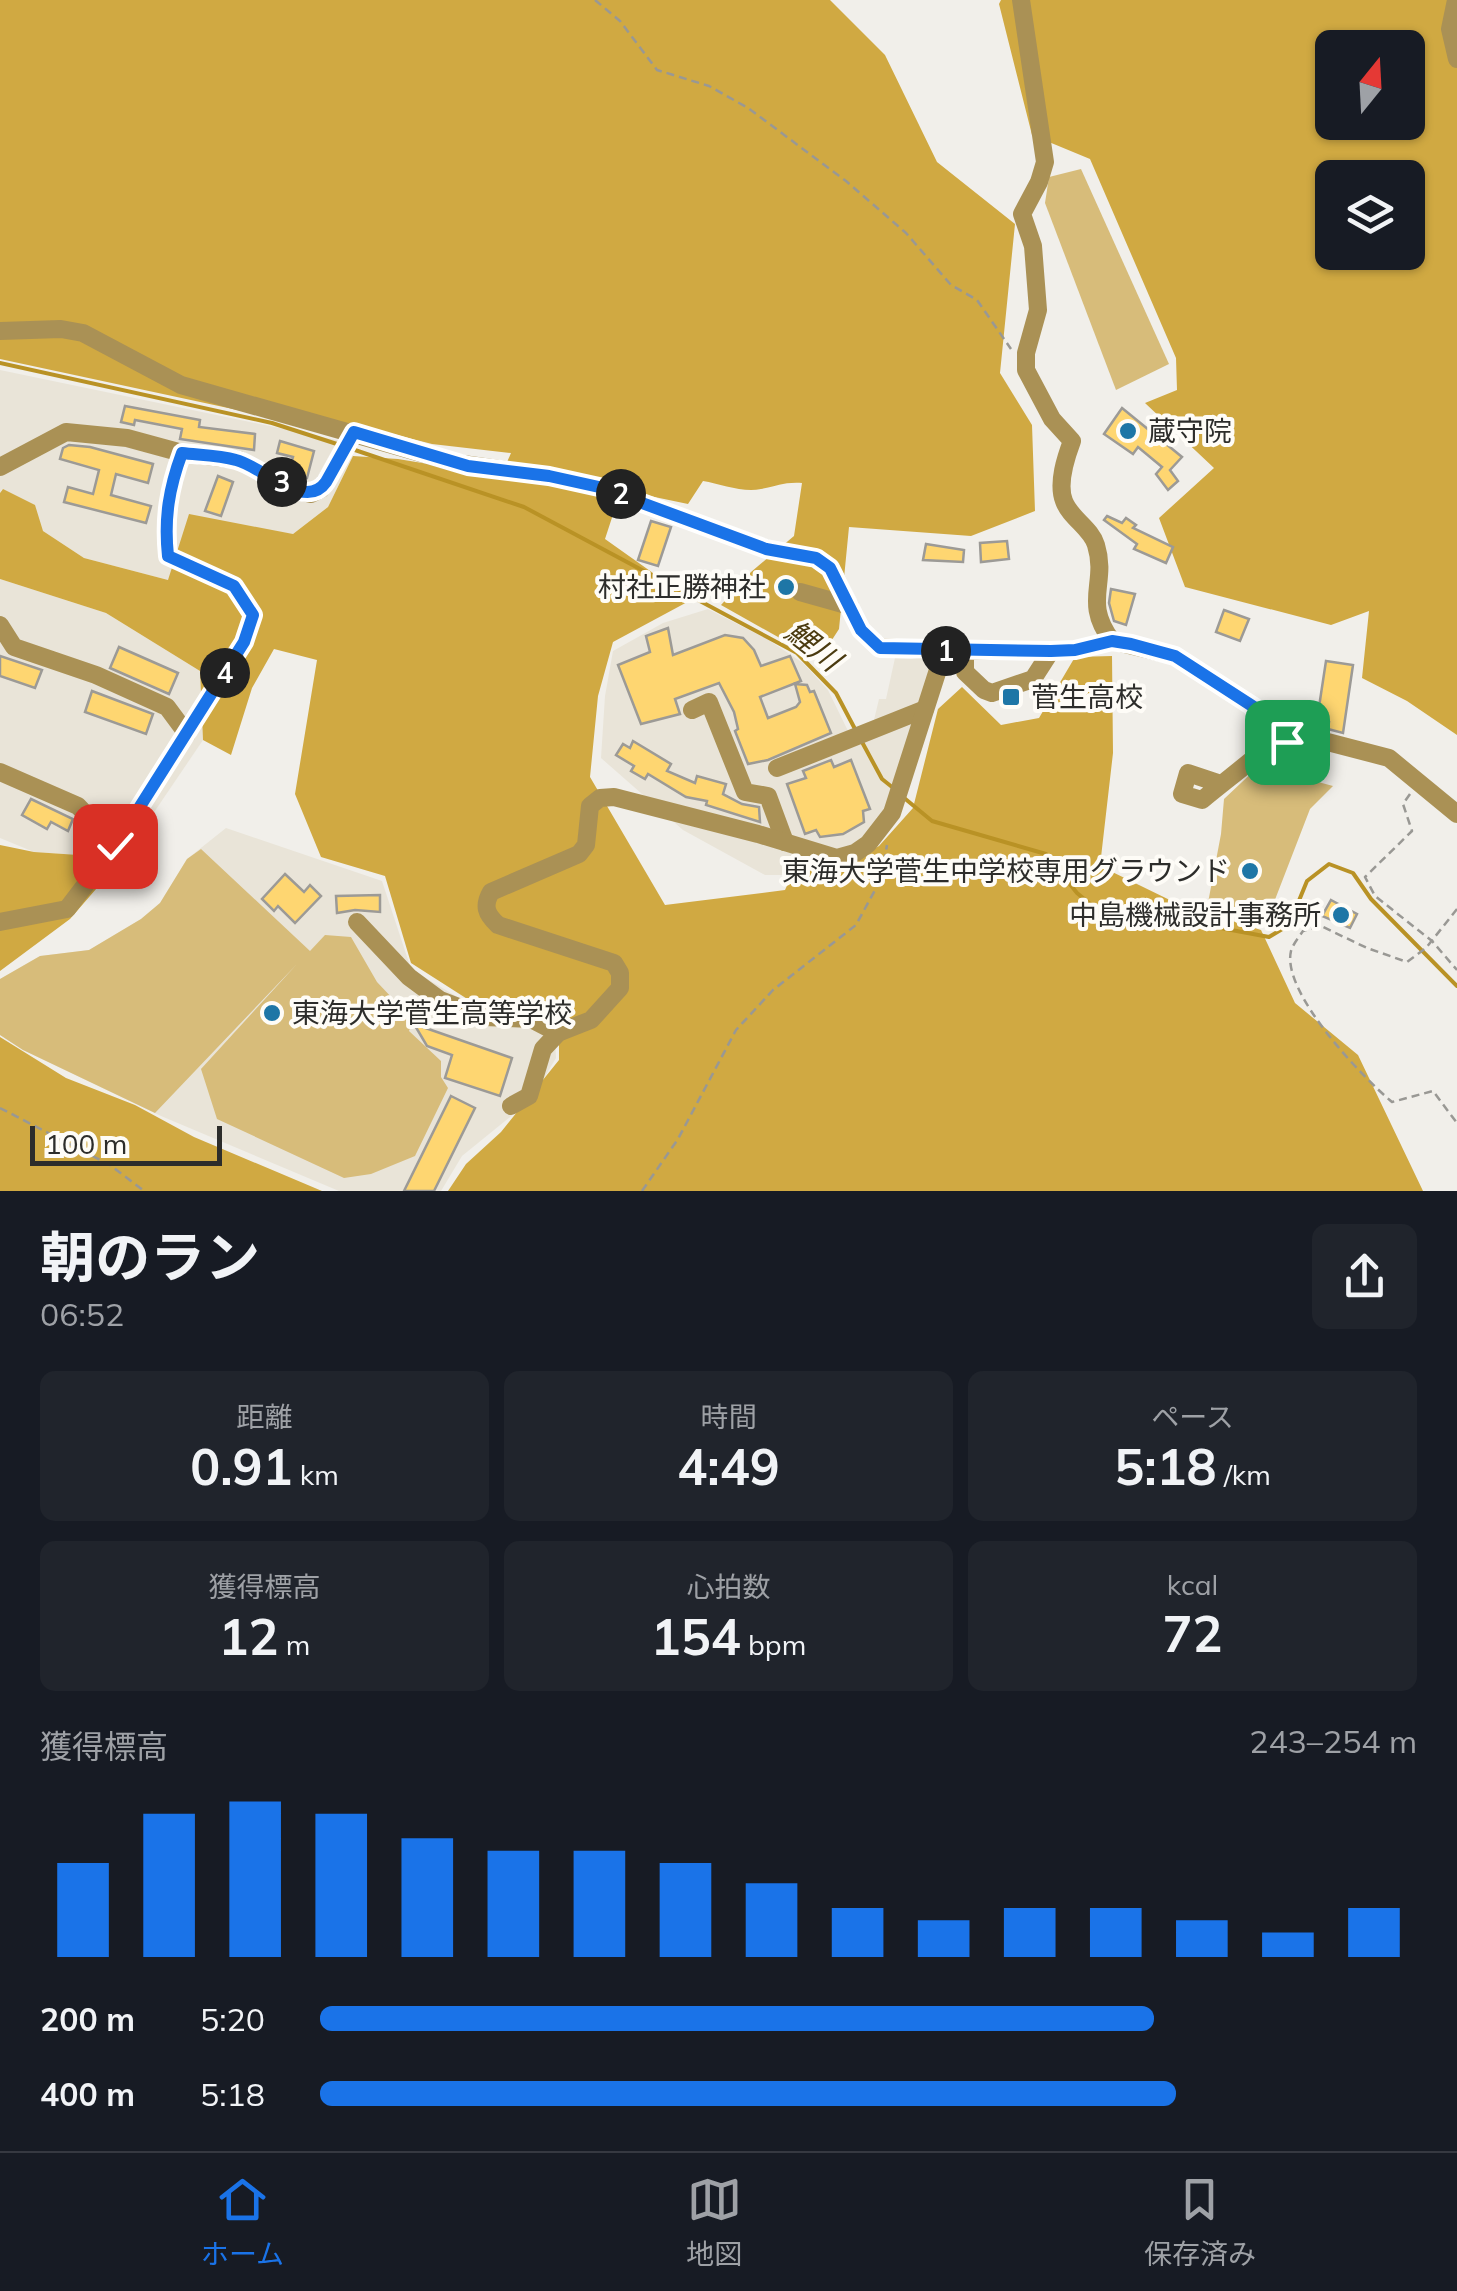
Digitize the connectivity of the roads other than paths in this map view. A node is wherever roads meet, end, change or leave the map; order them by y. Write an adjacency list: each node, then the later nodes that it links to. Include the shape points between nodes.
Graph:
1 (1021, 0): 11 (street, via 1046,162 1022,214 1033,246 1038,310 1026,370 1072,441 1064,501 1096,545 1098,620)
2 (1456, 0): 3 (street, via 1450,30)
3 (1457, 58)
4 (0, 331): 5 (street, via 83,333 181,385)
5 (352, 435): 6 (street, via 321,489 311,494 239,460); 9 (street, via 468,466 599,487 754,545 816,558 830,568)
6 (182, 453): 7 (street, via 66,432); 18 (street, via 169,488 168,556 234,586 253,615 244,642)
7 (0, 467)
8 (800, 592): 9 (street)
9 (850, 606): 13 (street, via 880,648)
10 (0, 625): 18 (street, via 14,647 167,707)
11 (1112, 641): 14 (street); 17 (street, via 1175,656)
12 (966, 650): 13 (street); 14 (street); 14 (street, via 965,672 992,693 1033,679)
13 (944, 651): 15 (street)
14 (1051, 651)
15 (925, 709): 19 (street); 23 (street, via 894,808 856,853 838,858)
16 (692, 710): 23 (street, via 709,702 745,792 768,796)
17 (1294, 733): 21 (street); 22 (street, via 1388,758)
18 (187, 734): 24 (street)
19 (776, 768)
20 (0, 772): 24 (street, via 78,806)
21 (1221, 784)
22 (1457, 814)
23 (785, 842): 27 (street, via 614,798 590,806 580,854 502,886 486,902 498,925 614,963 620,973 620,988 591,1020)
24 (115, 846): 25 (street, via 67,909)
25 (0, 922)
26 (357, 922): 27 (street, via 440,1000 484,1017 530,1019)
27 (558, 1033): 28 (street, via 543,1049 530,1096)
28 (511, 1106)

